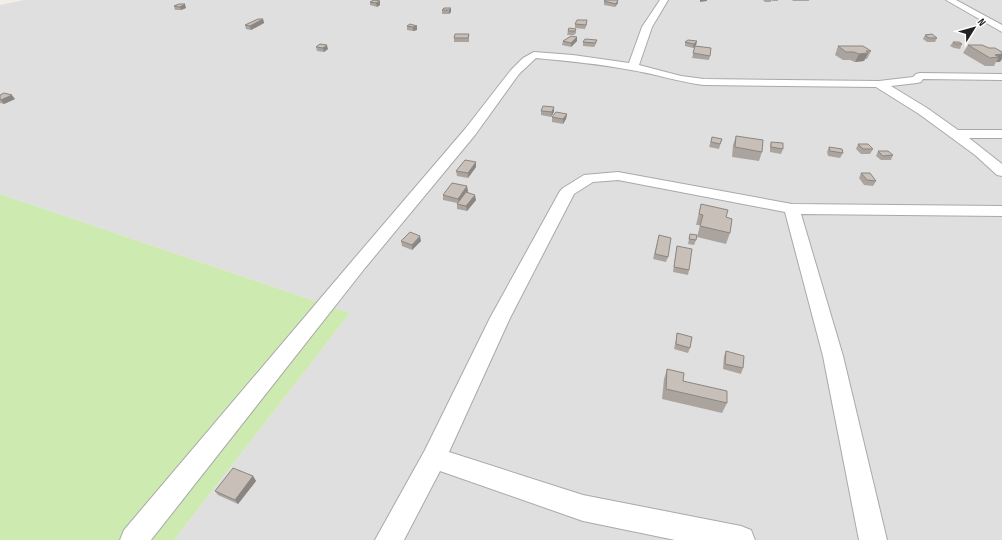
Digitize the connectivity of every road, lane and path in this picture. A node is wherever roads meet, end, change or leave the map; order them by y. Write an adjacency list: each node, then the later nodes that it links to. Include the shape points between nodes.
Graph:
1 (664, 0): 4 (street, via 647,27)
2 (950, 0): 3 (street)
3 (1002, 29)
4 (633, 67): 6 (street, via 704,82); 13 (street, via 534,55 527,60)
5 (1002, 77): 6 (street, via 920,76 917,80)
6 (878, 84): 7 (street)
7 (955, 134): 8 (street); 9 (street)
8 (1002, 134)
9 (1002, 172)
10 (792, 209): 11 (street); 12 (street, via 618,176 589,178 568,191 500,318); 16 (street, via 833,356)
11 (1002, 210)
12 (434, 458): 14 (street); 15 (street, via 583,508)
13 (134, 540)
14 (390, 540)
15 (741, 540)
16 (873, 540)

